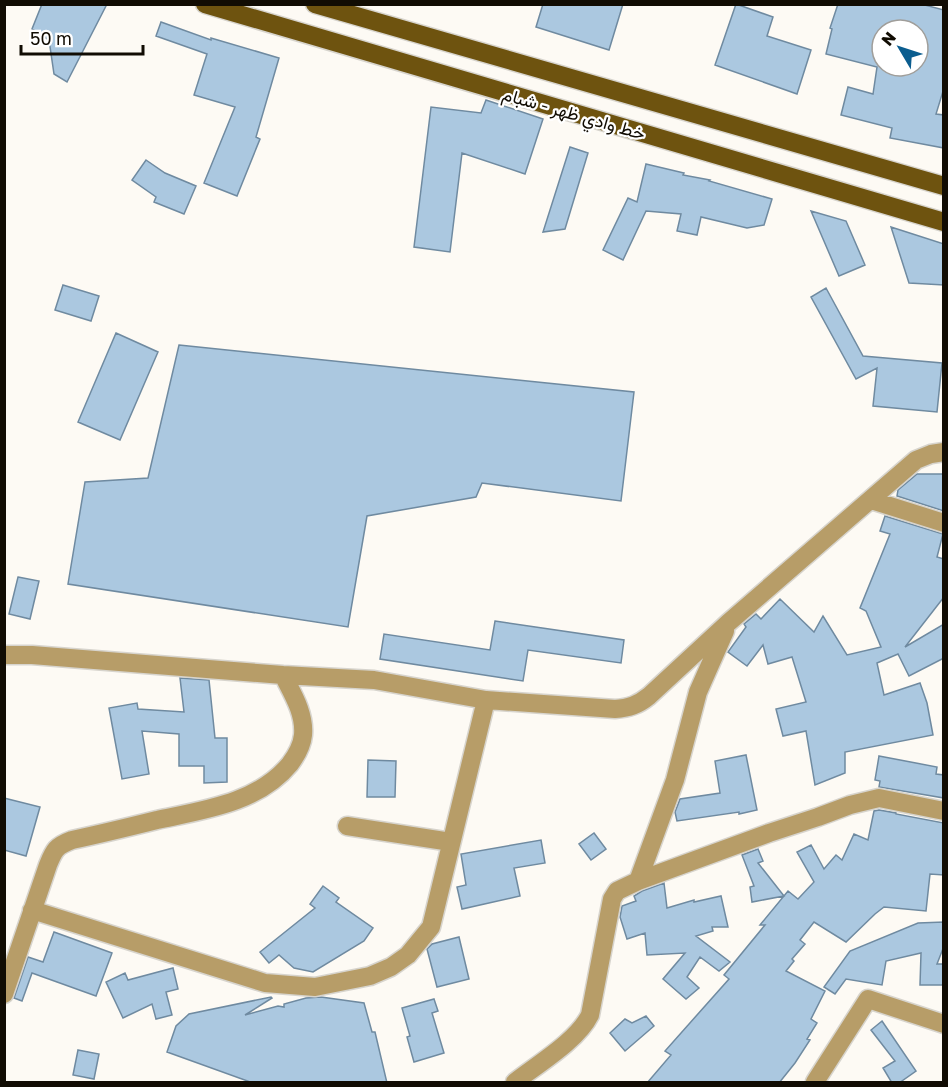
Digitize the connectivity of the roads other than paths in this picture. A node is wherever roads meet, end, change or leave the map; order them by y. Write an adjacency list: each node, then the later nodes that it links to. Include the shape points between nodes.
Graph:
1 (205, 4): 4 (main road, خط وادي ظهر - شبام)
2 (315, 4): 3 (main road, خط وادي ظهر - شبام)
3 (944, 186)
4 (944, 222)
5 (944, 452): 6 (street, via 916,460)
6 (871, 500): 7 (street); 8 (street)
7 (944, 523)
8 (728, 623): 11 (street, via 633,706 615,709); 15 (street, via 698,692 675,780)
9 (4, 655): 10 (street)
10 (283, 675): 11 (street, via 374,680); 16 (street, via 303,722 303,737 283,772 264,787 227,804 62,844 52,855)
11 (486, 700): 14 (street)
12 (944, 811): 15 (street, via 879,798)
13 (347, 826): 14 (street)
14 (452, 842): 16 (street, via 431,927 408,955 370,976 315,987 265,983)
15 (638, 881): 19 (street, via 617,891 612,898 586,1023)
16 (32, 910): 17 (street)
17 (4, 994)
18 (944, 1024): 20 (street, via 868,999)
19 (515, 1083)
20 (815, 1083)

